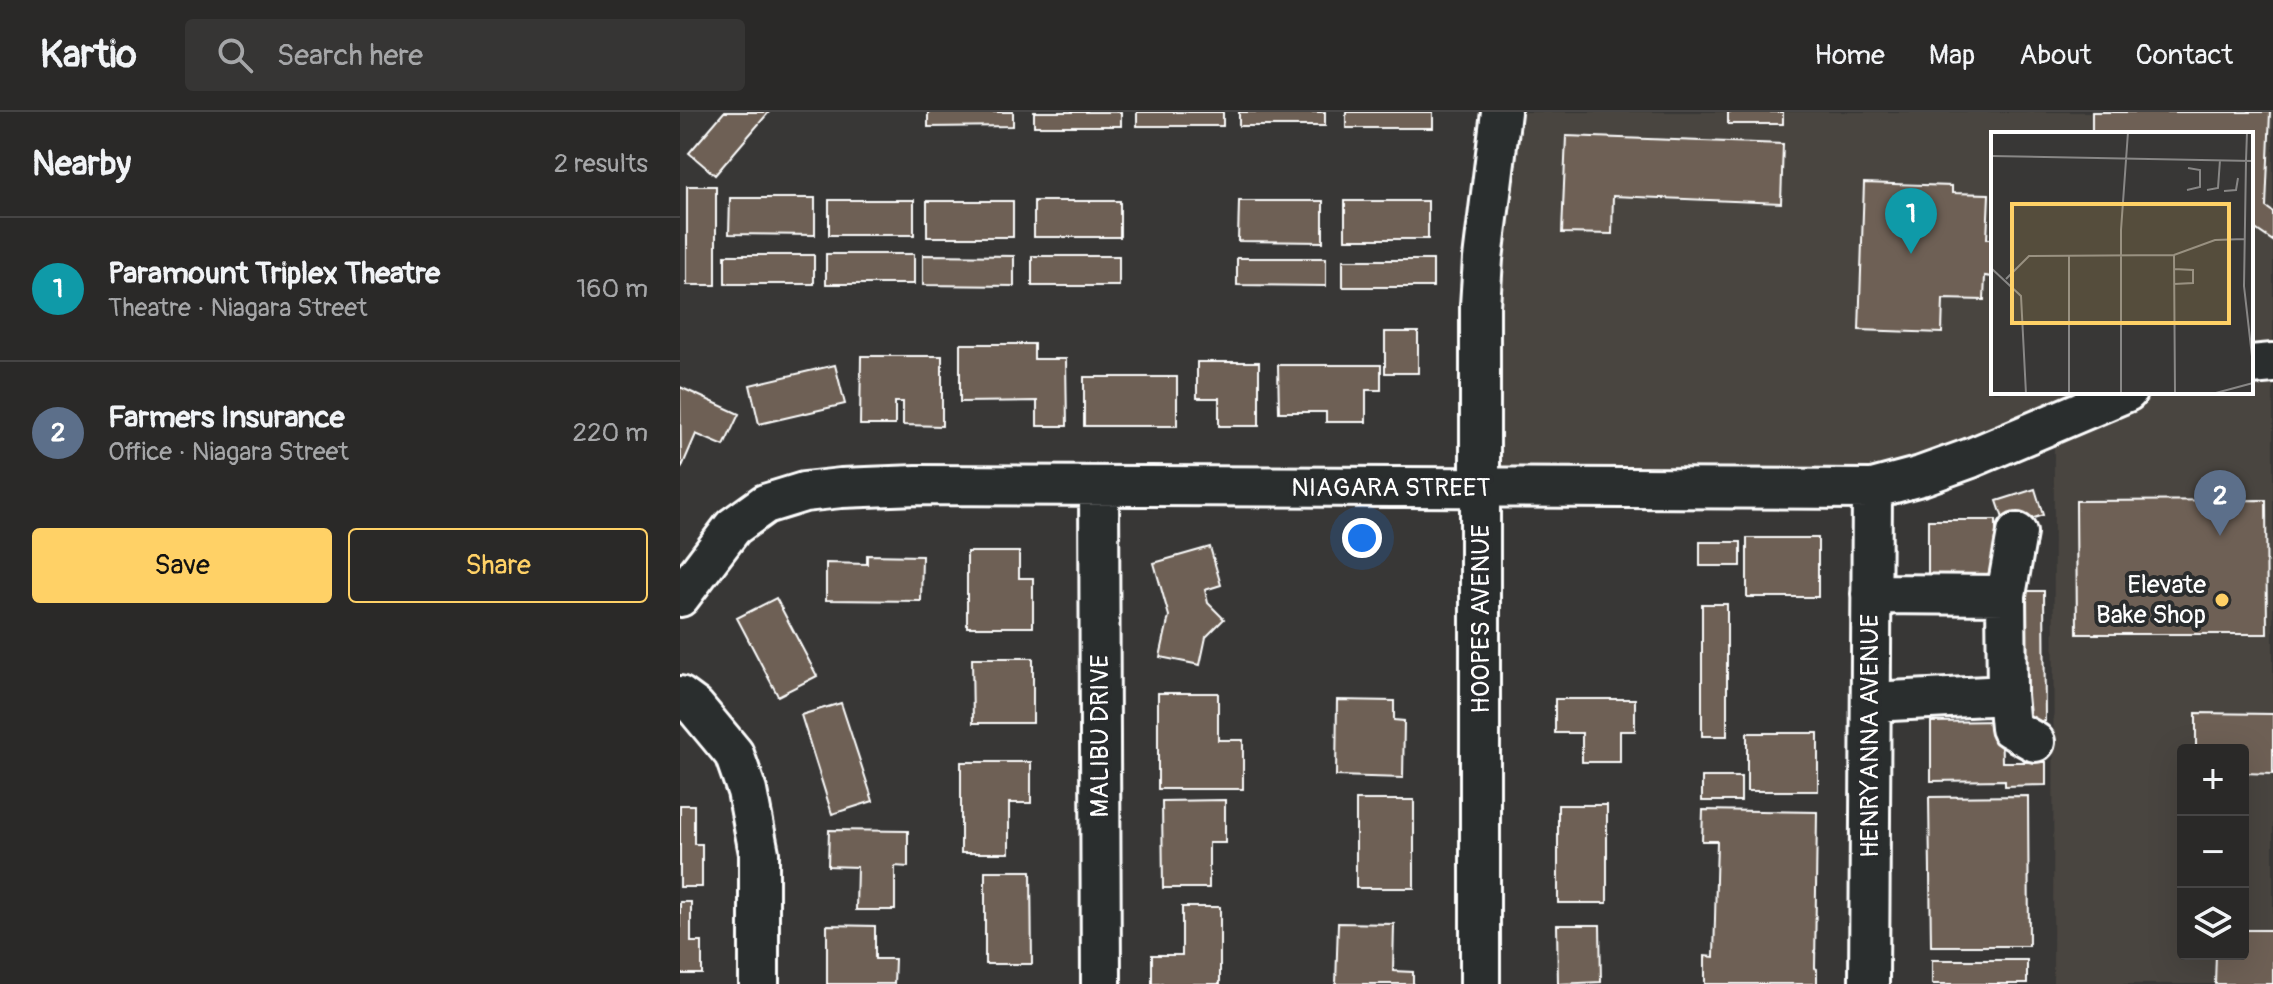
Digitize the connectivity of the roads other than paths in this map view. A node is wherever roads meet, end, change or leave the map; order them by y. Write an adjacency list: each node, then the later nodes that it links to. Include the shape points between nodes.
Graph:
1 (1501, 112): 6 (street, HOOPES AVENUE, via 1480,306)
2 (2273, 363): 3 (street)
3 (2253, 365)
4 (2122, 394): 7 (street, NIAGARA STREET, via 1971,458)
5 (1099, 487): 6 (street, NIAGARA STREET); 11 (street, NIAGARA STREET, via 917,485 804,492 765,504 733,527); 17 (street, MALIBU DRIVE)
6 (1481, 488): 7 (street, NIAGARA STREET); 18 (street, HOOPES AVENUE)
7 (1872, 489): 9 (street, HENRYANNA AVENUE)
8 (2017, 533): 10 (street)
9 (1871, 594): 10 (street); 14 (street, HENRYANNA AVENUE)
10 (2006, 595): 12 (street)
11 (680, 597)
12 (2007, 695): 14 (street); 15 (street, via 2010,728)
13 (680, 696): 16 (street, via 734,754 747,791 759,853)
14 (1871, 702): 19 (street, HENRYANNA AVENUE)
15 (2035, 742)
16 (759, 984)
17 (1101, 984)
18 (1480, 984)
19 (1869, 984)

